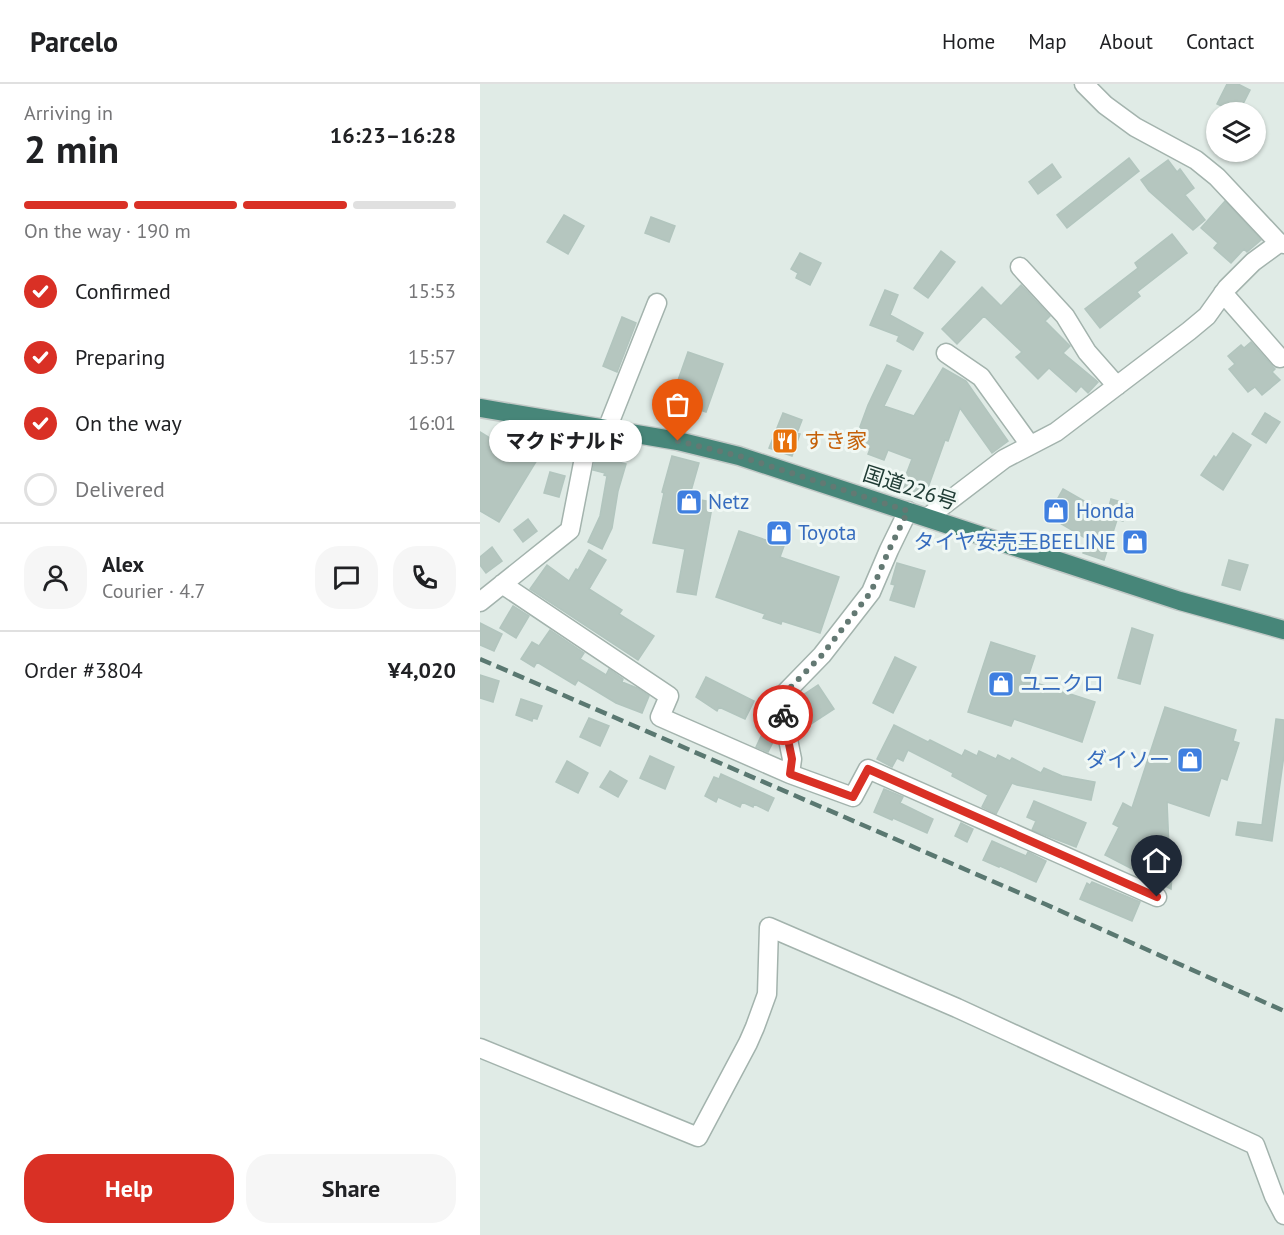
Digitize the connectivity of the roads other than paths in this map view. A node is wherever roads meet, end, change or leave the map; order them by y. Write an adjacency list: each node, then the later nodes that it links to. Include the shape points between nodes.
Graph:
1 (1084, 84): 2 (street, via 1135,128 1196,160)
2 (1282, 243): 4 (street, via 1253,262)
3 (1020, 267): 8 (street, via 1065,316 1087,352)
4 (1223, 293): 7 (street); 8 (street, via 1207,316)
5 (657, 303): 10 (street)
6 (946, 353): 11 (street, via 981,377)
7 (1280, 358)
8 (1117, 386): 11 (street, via 1056,432)
9 (480, 408): 10 (highway, 国道226号)
10 (598, 428): 12 (highway, 国道226号, via 739,456); 14 (street, via 570,530)
11 (1030, 445): 13 (street, via 1004,459)
12 (908, 511): 13 (highway, 国道226号); 17 (street, via 871,592 822,655 785,693 781,705 792,759)
13 (928, 517): 16 (highway, 国道226号, via 1180,601)
14 (502, 584): 15 (street); 17 (street, via 669,696 660,717)
15 (480, 602)
16 (1284, 630)
17 (790, 774): 18 (street, via 853,797 868,769)
18 (1157, 897)
19 (480, 1048): 20 (street, via 698,1137 755,1027 766,994 769,927 957,1008 1255,1145)
20 (1284, 1215)

